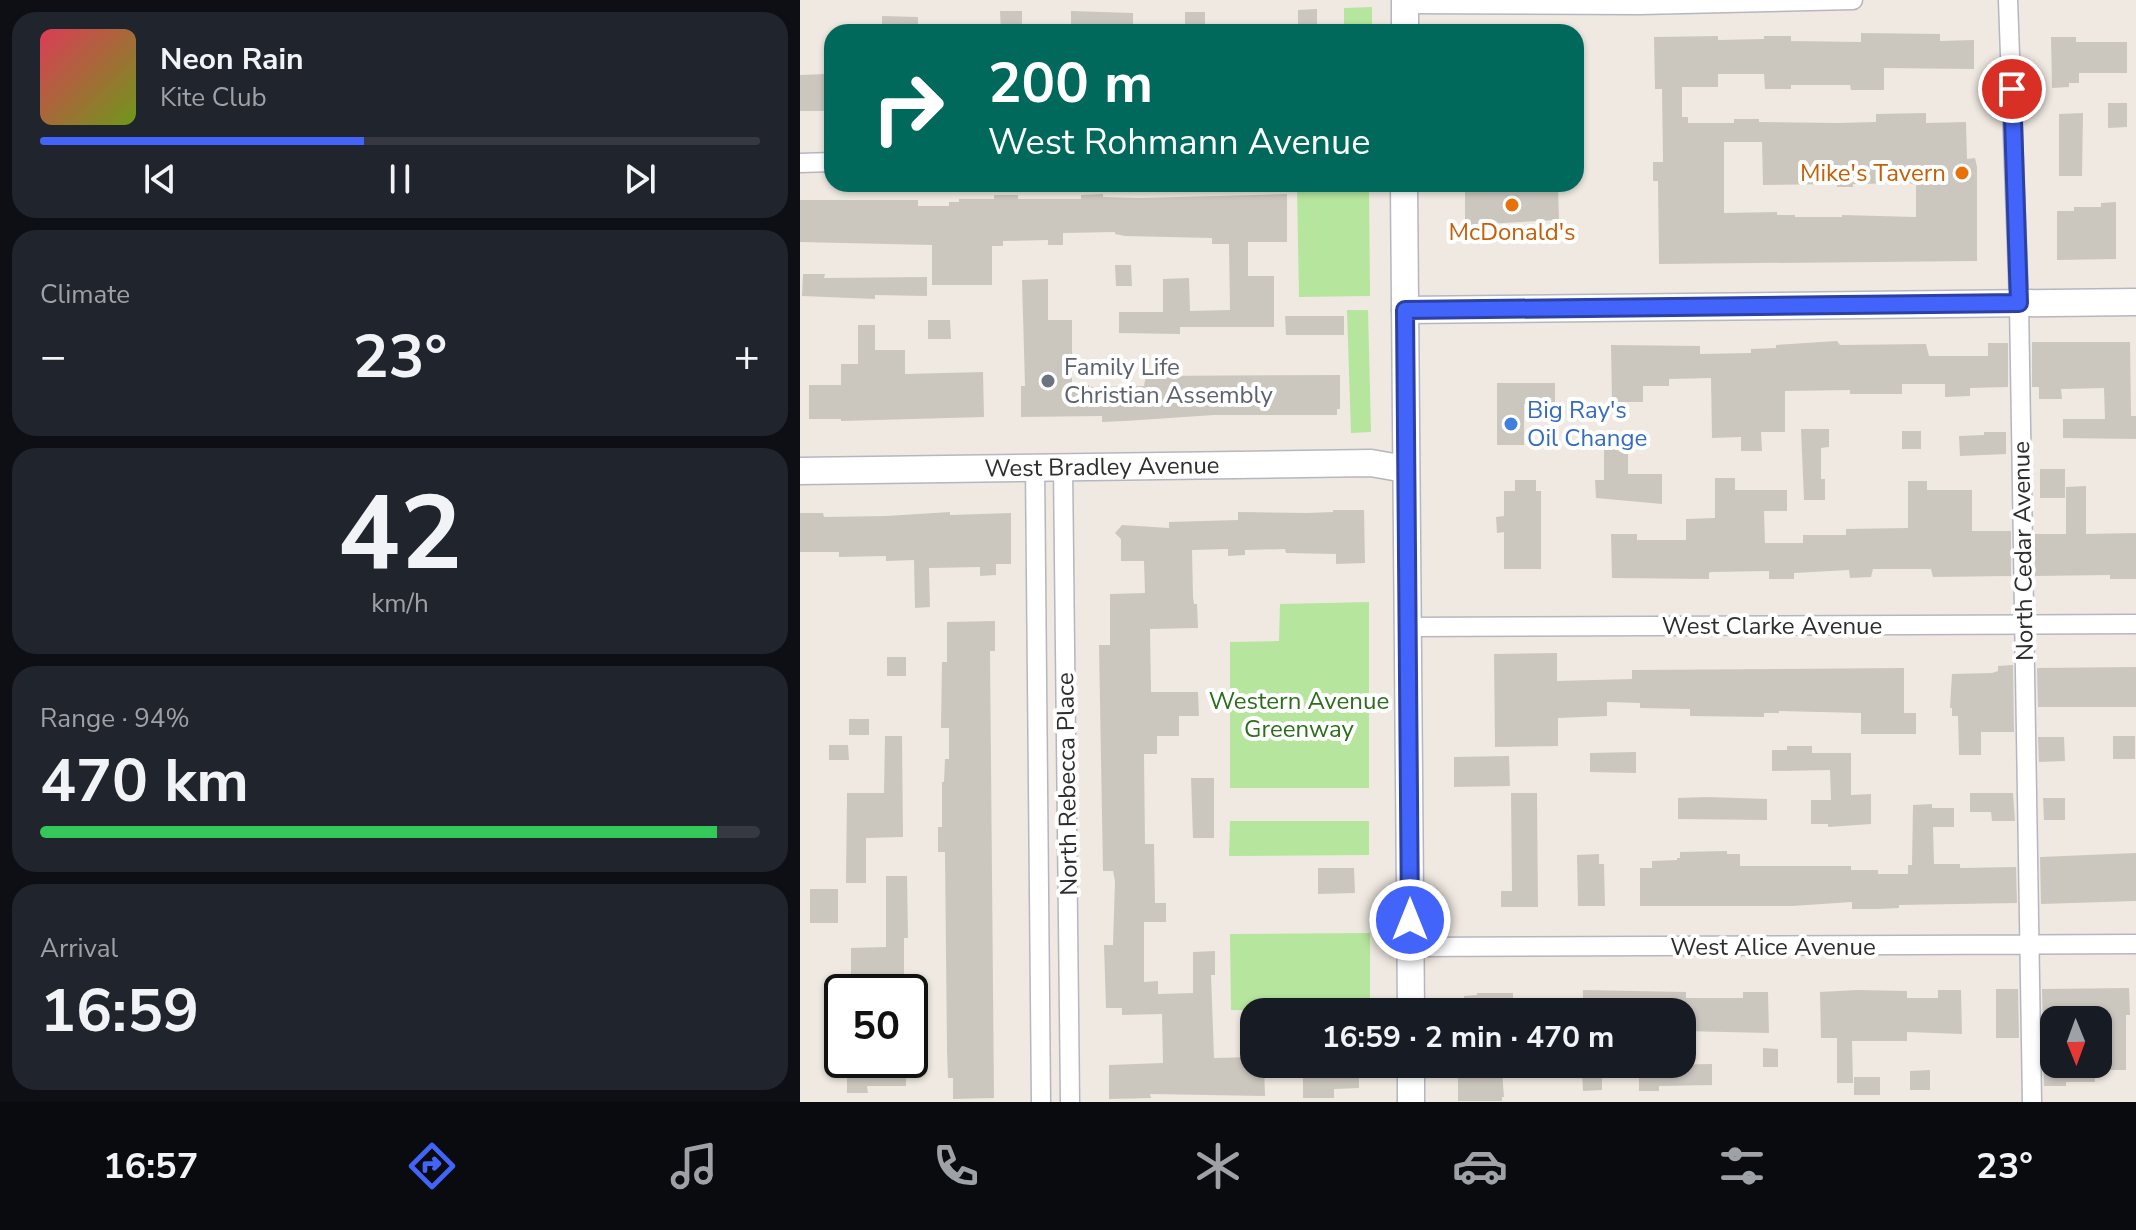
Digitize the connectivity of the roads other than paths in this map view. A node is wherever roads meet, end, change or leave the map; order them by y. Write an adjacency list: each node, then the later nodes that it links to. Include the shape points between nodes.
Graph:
1 (1853, 0): 3 (street, via 1640,5)
2 (2008, 0): 9 (street, North Cedar Avenue)
3 (1405, 2): 4 (street)
4 (1405, 24)
5 (824, 162): 6 (street)
6 (800, 163)
7 (1404, 192): 10 (street)
8 (2136, 302): 9 (street)
9 (2019, 303): 10 (street); 16 (street, North Cedar Avenue)
10 (1405, 310): 13 (street)
11 (1063, 466): 12 (street, West Bradley Avenue); 13 (street, West Bradley Avenue, via 1371,463); 24 (street, North Rebecca Place)
12 (1035, 467): 14 (street, West Bradley Avenue); 23 (street, North Rebecca Place)
13 (1405, 469): 17 (street)
14 (800, 471)
15 (2136, 624): 16 (street, West Clarke Avenue)
16 (2025, 625): 17 (street, West Clarke Avenue); 19 (street, North Cedar Avenue)
17 (1408, 627): 20 (street)
18 (2136, 944): 19 (street, West Alice Avenue)
19 (2029, 946): 20 (street, West Alice Avenue); 26 (street, North Cedar Avenue)
20 (1410, 947): 21 (street)
21 (1411, 998)
22 (1411, 1078): 25 (street)
23 (1041, 1102)
24 (1070, 1102)
25 (1411, 1102)
26 (2032, 1102)

